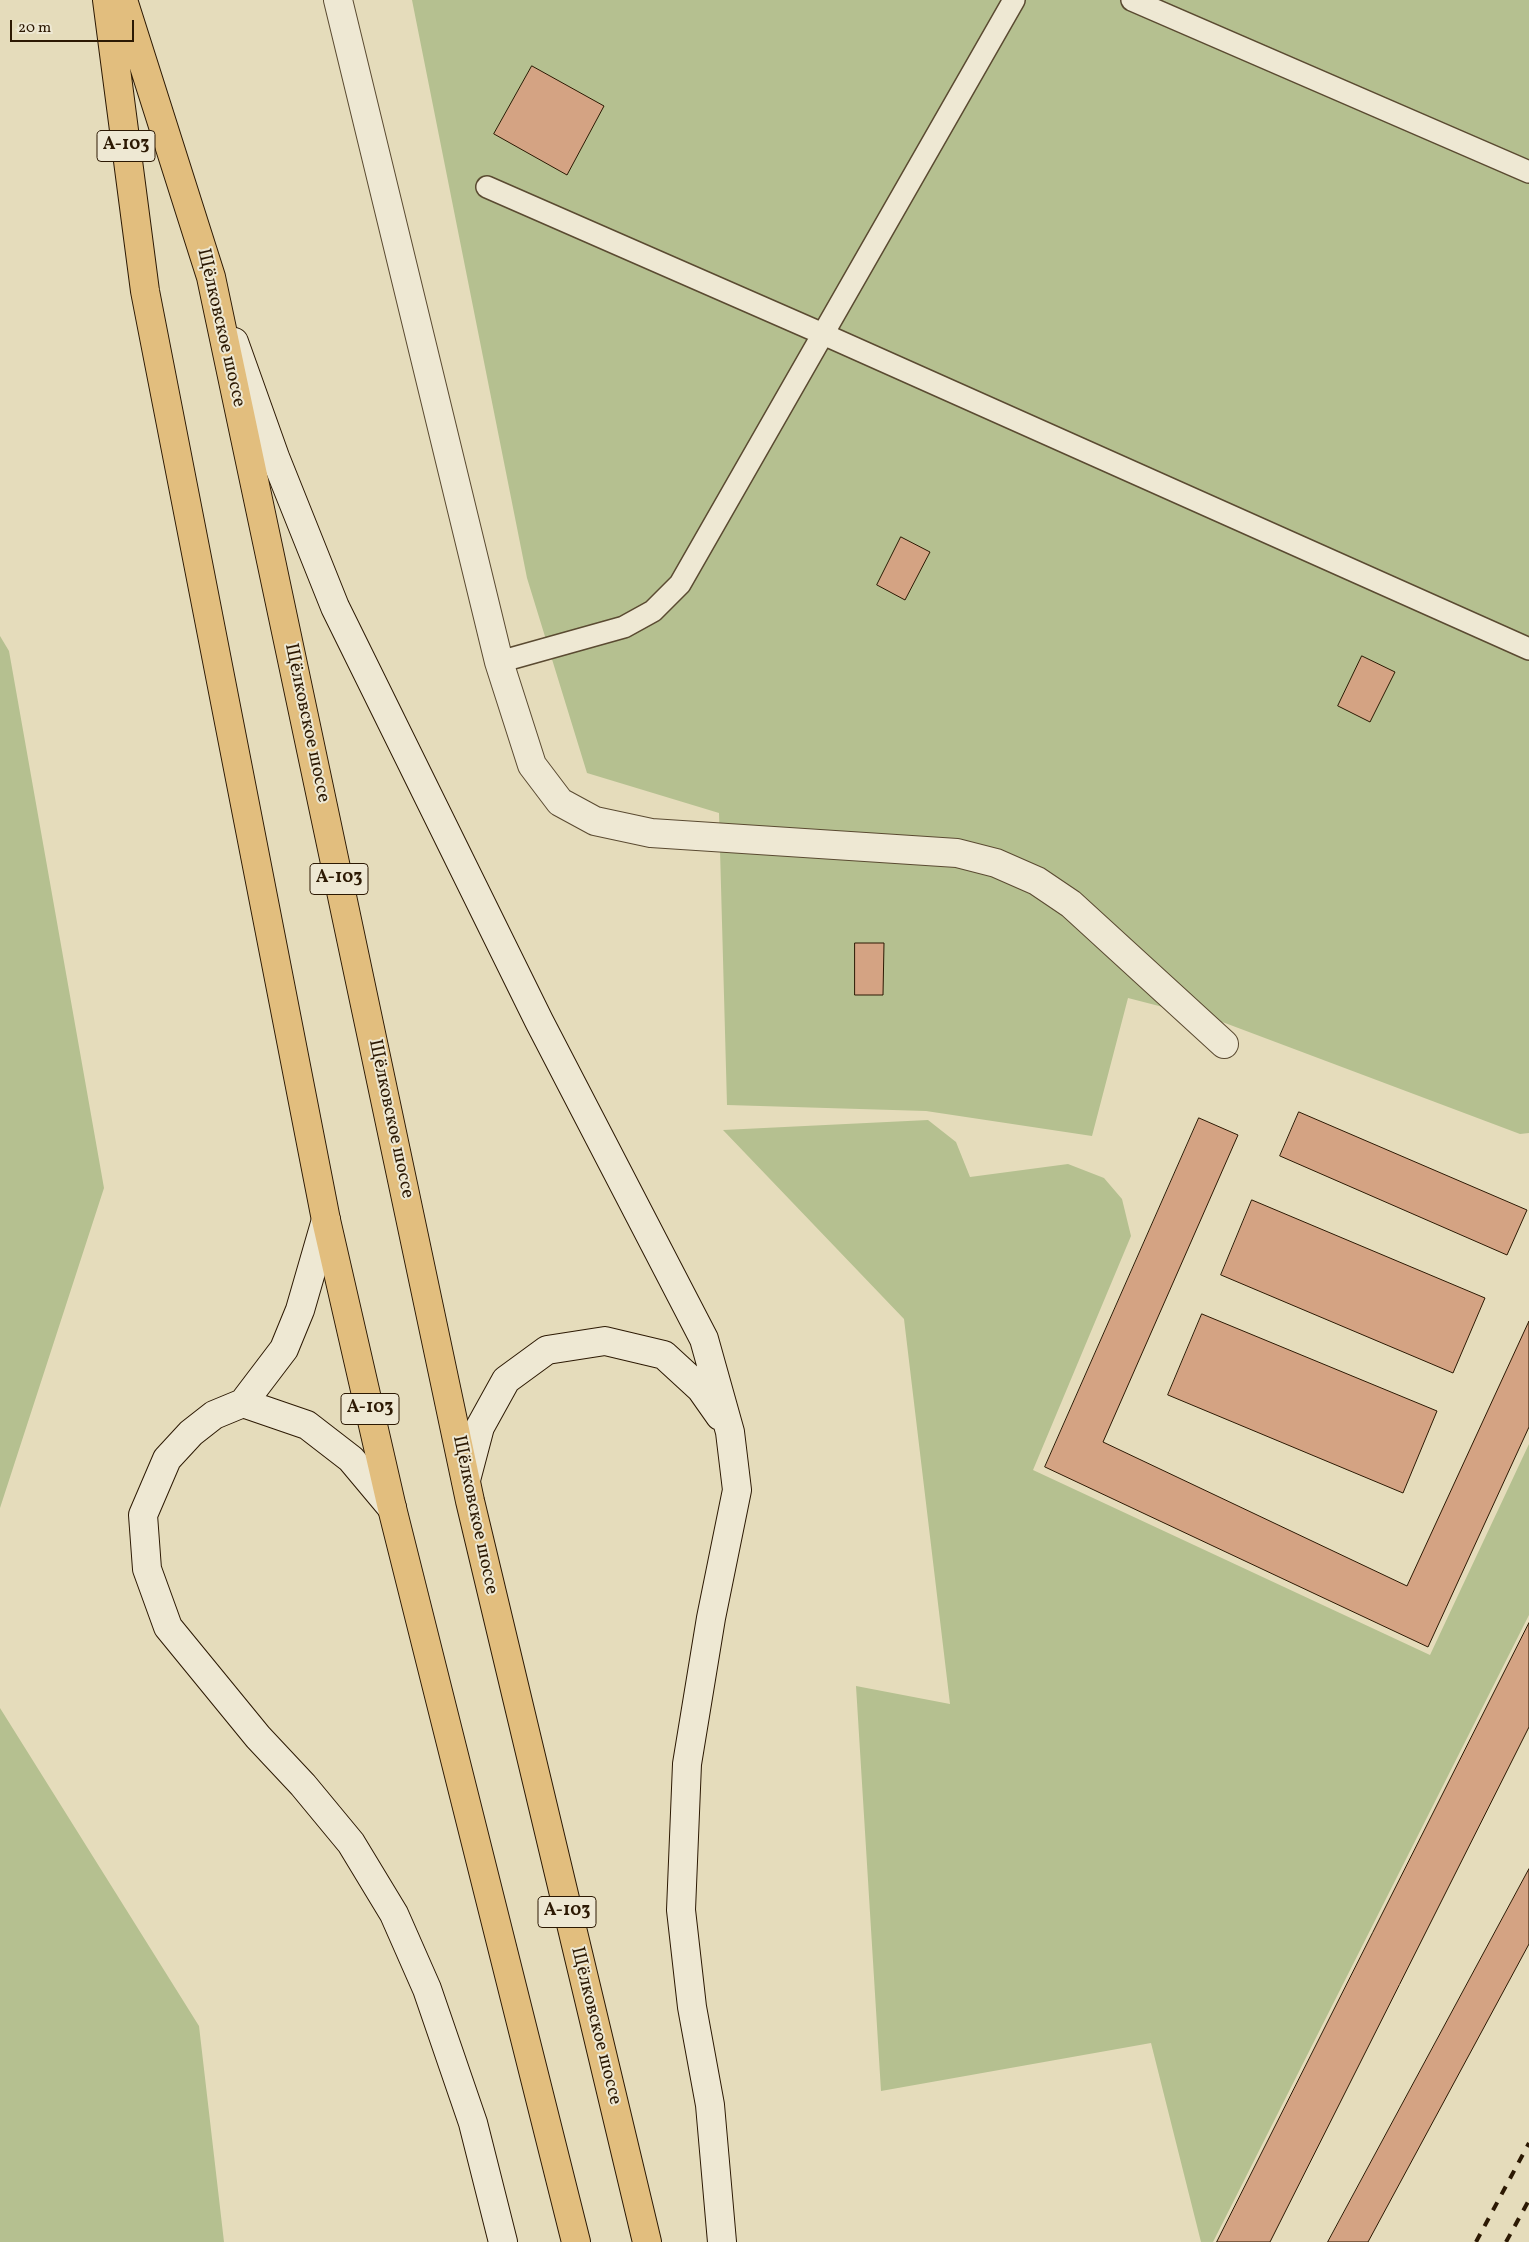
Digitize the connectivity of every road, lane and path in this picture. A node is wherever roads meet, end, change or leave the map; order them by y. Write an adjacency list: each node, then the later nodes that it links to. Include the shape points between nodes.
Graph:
1 (107, 0): 13 (main road, А-103, via 145,291)
2 (123, 0): 8 (main road, Щёлковское шоссе / А-103)
3 (338, 0): 11 (street)
4 (1014, 0): 9 (lane)
5 (1132, 0): 6 (lane)
6 (1529, 172)
7 (488, 187): 9 (lane)
8 (211, 277): 15 (street, via 275,457 335,607 540,1021 704,1339); 16 (main road, Щёлковское шоссе / А-103)
9 (823, 334): 10 (lane); 11 (lane, via 680,584 652,611 624,627)
10 (1529, 649)
11 (498, 662): 12 (street, via 532,765 560,802 595,820 651,833 957,853 996,863 1037,881 1071,904)
12 (1224, 1044)
13 (326, 1220): 14 (street, via 300,1310 284,1349); 17 (main road, А-103)
14 (243, 1403): 17 (street, via 307,1425 351,1459); 18 (street, via 214,1415 191,1433 167,1459 143,1515 147,1569 168,1627 351,1843 394,1914 427,1989 473,2123)
15 (730, 1432): 16 (street, via 701,1389 664,1355 605,1342 548,1350 506,1380 480,1427); 21 (street, via 737,1490 711,1618 687,1764 681,1910 692,2007 710,2105)
16 (466, 1480): 20 (main road, Щёлковское шоссе / А-103)
17 (392, 1508): 19 (main road, А-103)
18 (503, 2242)
19 (576, 2242)
20 (647, 2242)
21 (722, 2242)

